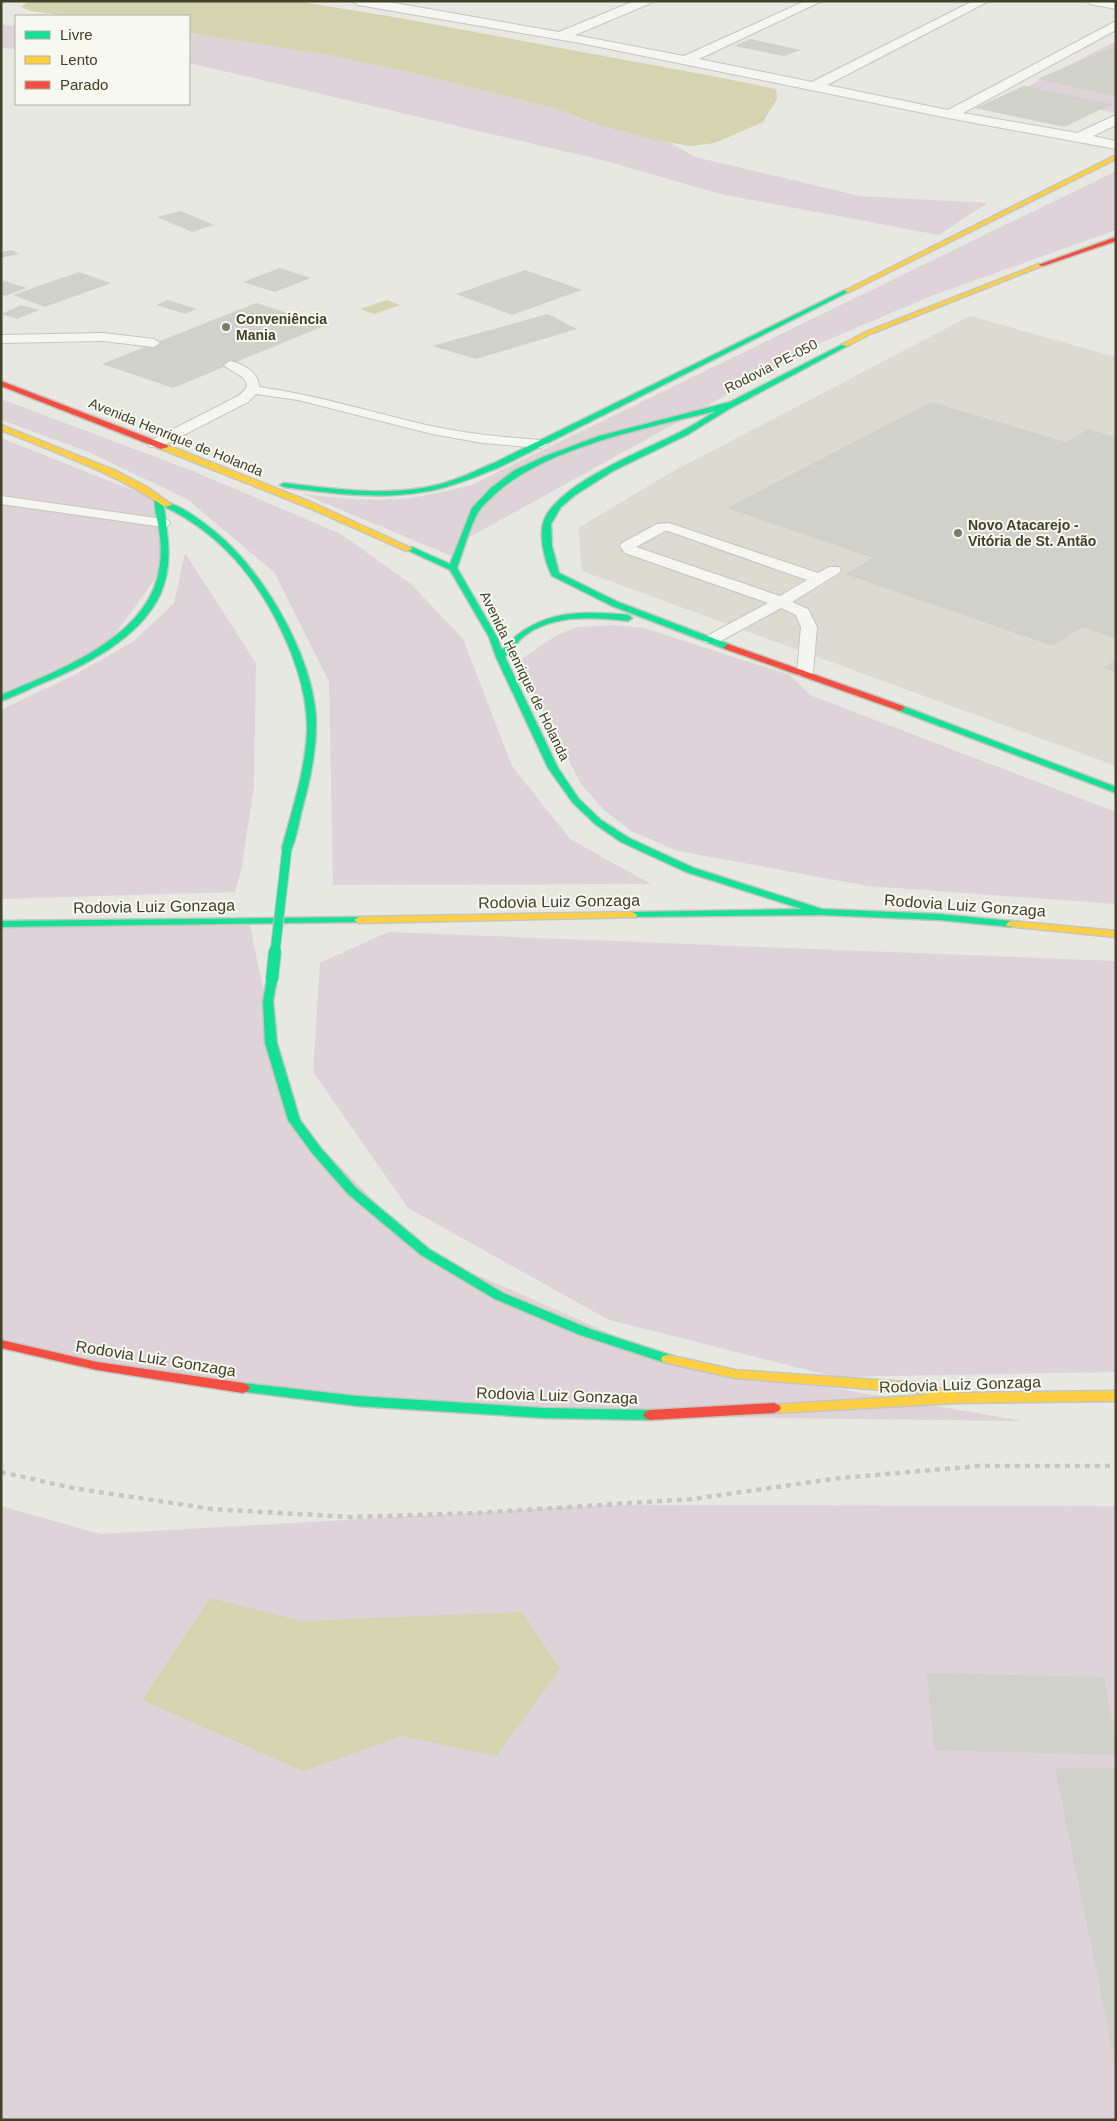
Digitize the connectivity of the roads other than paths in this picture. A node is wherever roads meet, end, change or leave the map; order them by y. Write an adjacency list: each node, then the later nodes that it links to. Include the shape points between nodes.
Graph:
1 (358, 1): 8 (street)
2 (645, 1): 10 (street)
3 (816, 1): 11 (street)
4 (983, 1): 12 (street)
5 (1094, 1): 7 (street)
6 (470, 4): 8 (street)
7 (1116, 5)
8 (445, 14): 10 (street)
9 (1116, 25): 13 (street)
10 (560, 36): 11 (street)
11 (686, 60): 12 (street)
12 (815, 86): 13 (street)
13 (950, 114): 15 (street)
14 (1116, 119): 15 (street)
15 (1079, 138): 16 (street)
16 (1116, 145)
17 (1116, 157): 27 (main road)
18 (1116, 239): 24 (main road, Rodovia PE-050, via 1014,274 868,333)
19 (1, 339): 20 (lane, via 103,337)
20 (154, 344)
21 (230, 365): 23 (lane, via 248,374 253,382)
22 (1, 383): 26 (main road, Avenida Henrique de Holanda)
23 (252, 390): 26 (lane, via 243,400); 27 (lane, via 298,396 432,430)
24 (733, 404): 32 (main road, Rodovia PE-050, via 602,438 518,472 475,510); 36 (main road, via 592,481 563,500 549,519 549,557 555,574)
25 (1, 427): 30 (main road, via 114,473)
26 (155, 444): 28 (main road, Avenida Henrique de Holanda)
27 (541, 444): 28 (main road, via 460,481 418,491 328,490)
28 (240, 478): 32 (main road, Avenida Henrique de Holanda)
29 (1, 500): 31 (lane)
30 (158, 500): 31 (main road); 47 (main road, bridge, via 213,534 251,573 287,634 304,676 311,714 310,746 287,848 268,1001 271,1043 294,1120 352,1191 425,1252 499,1296 585,1332 668,1359 735,1374 920,1388)
31 (163, 523): 40 (main road, via 166,543 159,586 138,621 102,651)
32 (453, 568): 38 (main road, Avenida Henrique de Holanda, via 493,637)
33 (834, 570): 34 (lane)
34 (817, 578): 35 (lane); 35 (lane, via 669,527 662,527 627,546 630,550)
35 (782, 602): 37 (lane); 39 (lane, via 803,612 809,627)
36 (654, 621): 37 (main road); 38 (main road, via 599,614 548,620 524,633)
37 (711, 640): 39 (main road)
38 (500, 657): 42 (main road, Avenida Henrique de Holanda, via 558,777 576,802 604,828 666,860)
39 (805, 673): 41 (main road)
40 (1, 698)
41 (1116, 790)
42 (821, 912): 43 (main road, Rodovia Luiz Gonzaga); 44 (main road, Rodovia Luiz Gonzaga, via 939,918)
43 (1, 924)
44 (1116, 934)
45 (1, 1344): 47 (main road, Rodovia Luiz Gonzaga, via 97,1366 211,1385 357,1401 544,1413 632,1416)
46 (1116, 1396): 47 (main road, Rodovia Luiz Gonzaga)
47 (956, 1398)

